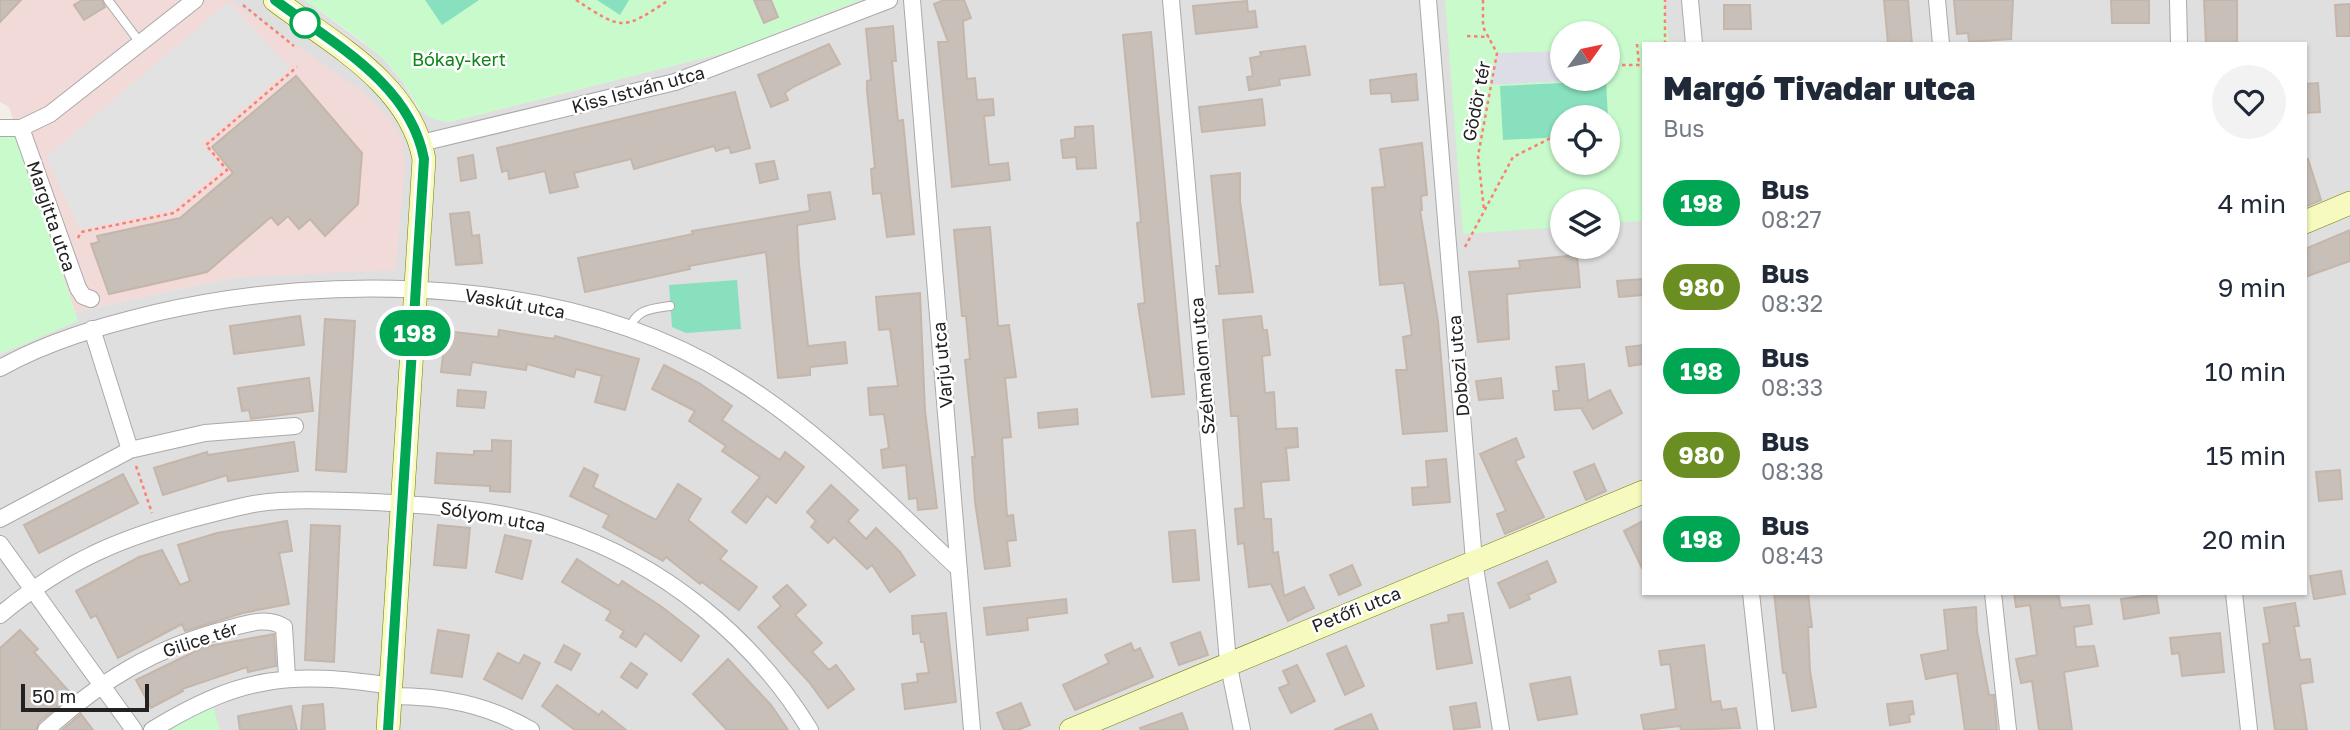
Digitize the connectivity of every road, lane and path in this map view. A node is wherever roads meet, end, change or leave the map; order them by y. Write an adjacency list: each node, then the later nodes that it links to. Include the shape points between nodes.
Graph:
1 (108, 0): 22 (lane)
2 (195, 0): 22 (street)
3 (275, 0): 31 (main road, via 384,84)
4 (576, 0): 5 (path, via 610,23 623,24 639,20)
5 (669, 0)
6 (889, 0): 31 (street, Kiss István utca, via 675,82)
7 (912, 0): 51 (street, Varjú utca)
8 (1171, 0): 57 (street, Szélmalom utca)
9 (1428, 0): 50 (street, Dobozi utca)
10 (1483, 0): 17 (path, Gödör tér, via 1483,27)
11 (1665, 0): 18 (path)
12 (1690, 0): 19 (street)
13 (1937, 0): 20 (street)
14 (2178, 0): 21 (street)
15 (243, 5): 24 (path)
16 (1467, 36): 17 (path)
17 (1489, 37): 33 (path, Gödör tér, via 1497,53 1478,156)
18 (1665, 42)
19 (1694, 42)
20 (1941, 42)
21 (2179, 42)
22 (141, 44): 29 (street, via 50,114)
23 (1637, 44): 26 (path)
24 (294, 46)
25 (1620, 65): 26 (path)
26 (1641, 65)
27 (297, 67): 36 (path, via 206,145 227,170 174,213 81,232)
28 (0, 128): 29 (street)
29 (21, 128): 36 (street, Margitta utca)
30 (1550, 138): 33 (path, via 1513,157)
31 (421, 143): 37 (main road, via 424,177)
32 (2350, 203): 34 (main road)
33 (1484, 210): 35 (path)
34 (2307, 221)
35 (1464, 249)
36 (66, 256): 38 (street, Margitta utca, via 78,288)
37 (418, 291): 40 (street, Vaskút utca, via 301,289 236,296); 41 (street, Vaskút utca, via 531,302); 46 (main road)
38 (91, 299)
39 (670, 306): 41 (lane, via 641,311)
40 (92, 329): 42 (street, Vaskút utca); 44 (street)
41 (629, 330): 51 (street, Vaskút utca, via 705,361 764,399 845,464)
42 (0, 368)
43 (295, 426): 44 (street, via 205,433)
44 (130, 450): 47 (street); 48 (path)
45 (1642, 492): 50 (main road, Petőfi utca)
46 (403, 504): 48 (street, Sólyom utca, via 278,500); 60 (main road); 66 (street, Sólyom utca, via 483,511 559,529 656,574 711,614 757,657)
47 (0, 519)
48 (157, 527): 52 (street, Sólyom utca, via 86,555)
49 (0, 544): 52 (street)
50 (1474, 561): 57 (main road, Petőfi utca); 70 (street, Dobozi utca)
51 (959, 569): 67 (street, Varjú utca)
52 (32, 589): 56 (street, Sólyom utca); 59 (street)
53 (1751, 595): 71 (street)
54 (1993, 595): 72 (street)
55 (2234, 595): 73 (street)
56 (0, 615)
57 (1228, 662): 68 (main road, Petőfi utca); 69 (street, Szélmalom utca)
58 (286, 677): 59 (street, Gilice tér, via 287,634 284,627 269,621 186,640); 60 (street, via 313,677); 63 (street, via 207,700)
59 (102, 685): 61 (street, Gilice tér); 62 (street)
60 (391, 691): 64 (main road); 65 (street, via 499,712)
61 (46, 730)
62 (134, 730)
63 (152, 730)
64 (388, 730)
65 (531, 730)
66 (810, 730)
67 (972, 730)
68 (1071, 730)
69 (1242, 730)
70 (1501, 730)
71 (1766, 730)
72 (2008, 730)
73 (2249, 730)

